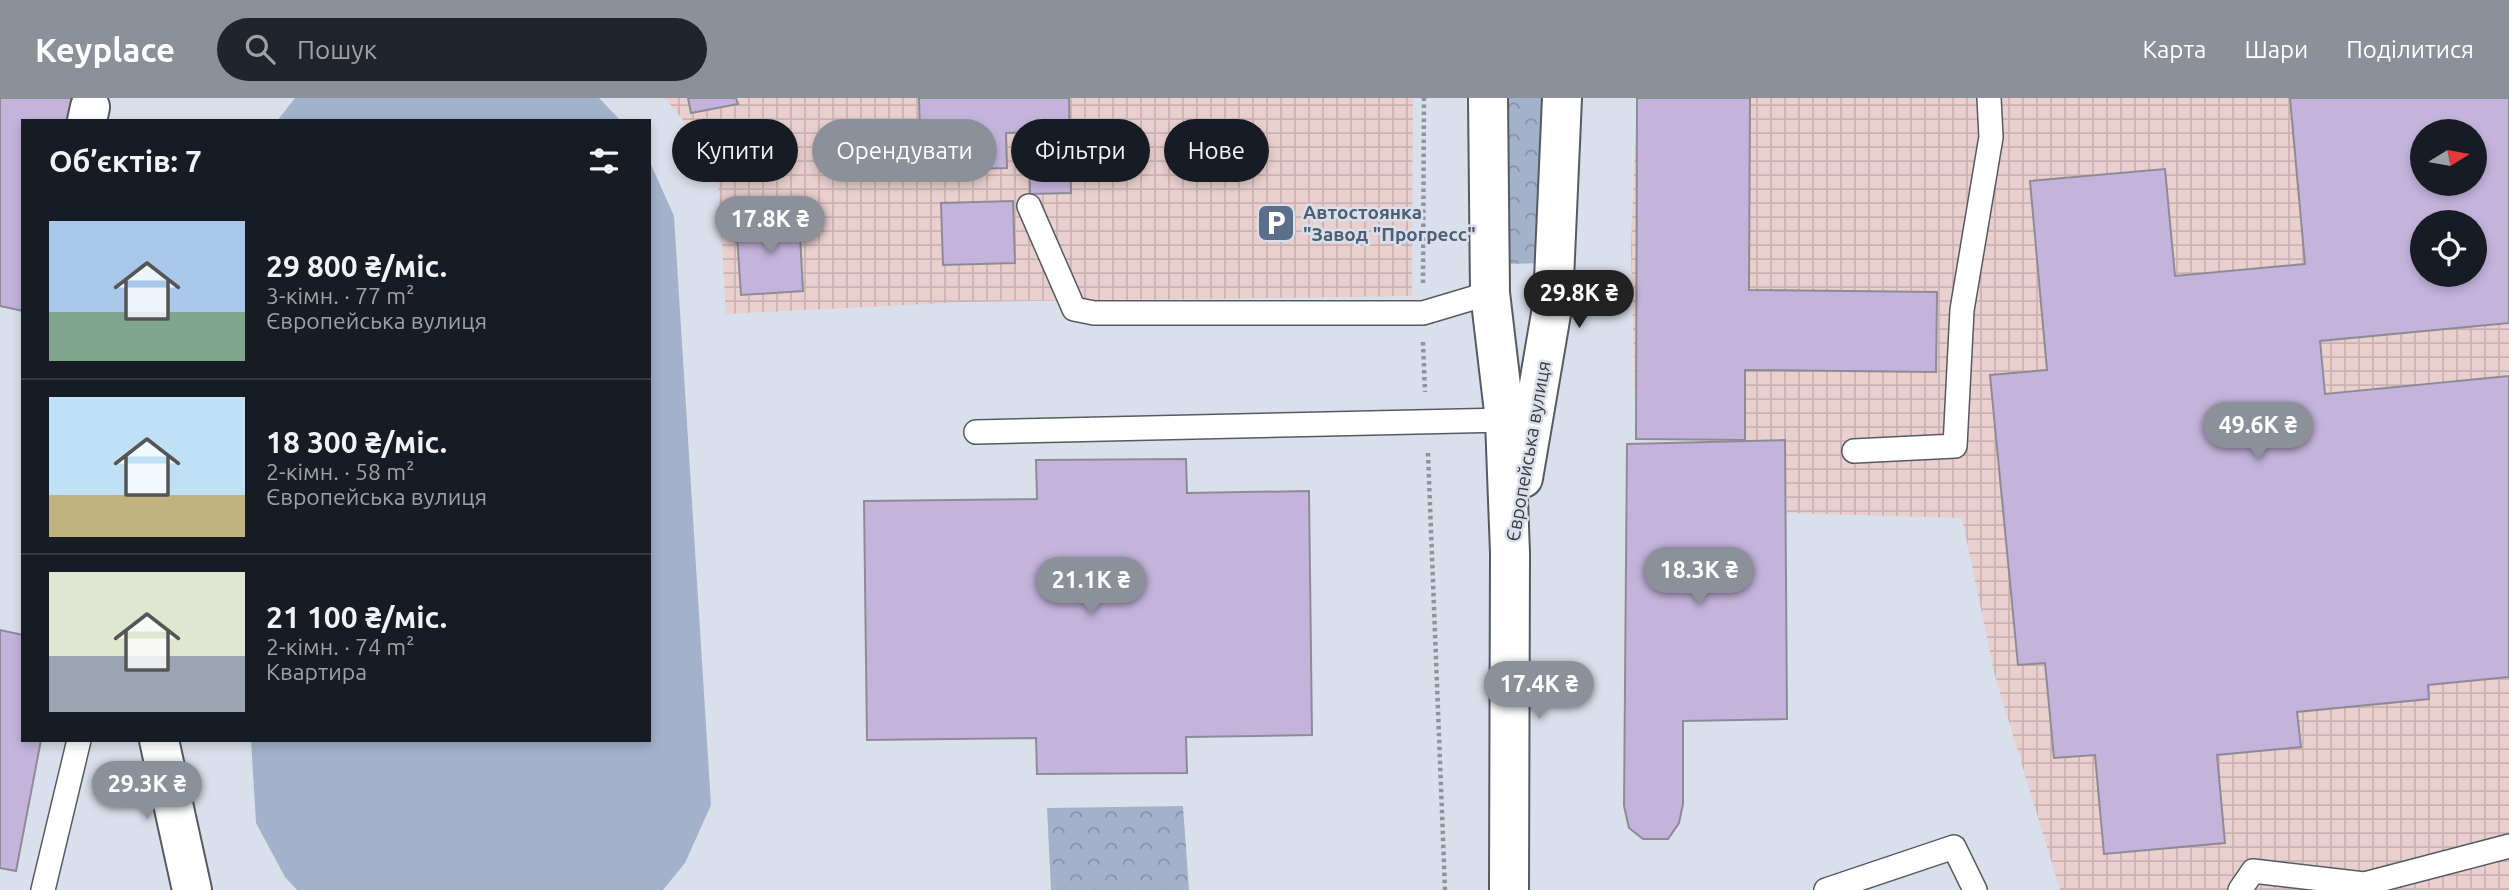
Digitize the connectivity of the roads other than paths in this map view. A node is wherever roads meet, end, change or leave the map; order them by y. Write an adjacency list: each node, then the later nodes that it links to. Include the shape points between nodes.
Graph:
1 (1488, 98): 5 (street, Європейська вулиця)
2 (1562, 98): 9 (street, Європейська вулиця, via 1553,302)
3 (1989, 98): 8 (lane, via 1991,137 1962,310 1955,446)
4 (1029, 206): 5 (lane, via 1074,309 1094,313 1423,313)
5 (1490, 293): 6 (street, Європейська вулиця)
6 (1505, 420): 7 (lane); 9 (street, Європейська вулиця)
7 (976, 432)
8 (1854, 451)
9 (1510, 552): 15 (street, Європейська вулиця)
10 (79, 742): 13 (lane)
11 (159, 742): 14 (street)
12 (2509, 846): 18 (lane, via 2364,884 2253,871)
13 (43, 890)
14 (192, 890)
15 (1509, 890)
16 (1826, 890): 17 (lane, via 1954,847)
17 (1975, 890)
18 (2240, 890)

